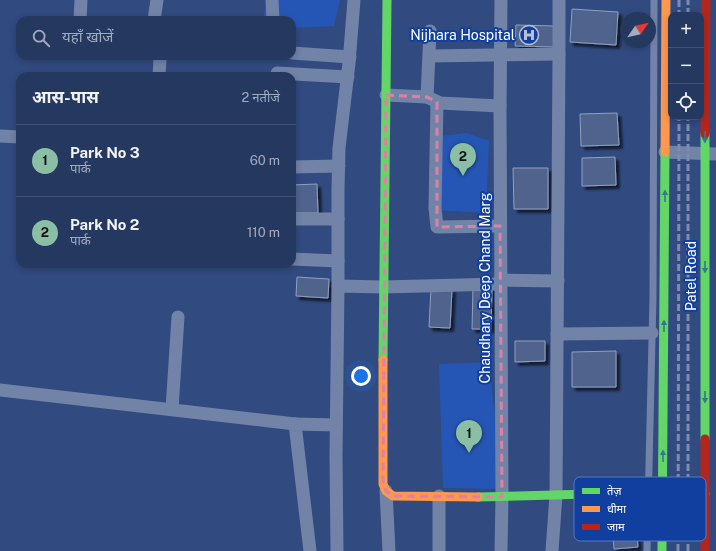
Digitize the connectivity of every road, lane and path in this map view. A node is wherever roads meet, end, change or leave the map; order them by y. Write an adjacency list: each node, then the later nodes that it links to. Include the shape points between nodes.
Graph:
1 (81, 0): 11 (street)
2 (157, 0): 12 (street)
3 (272, 0): 13 (street)
4 (354, 0): 19 (street)
5 (387, 0): 24 (main road)
6 (501, 0): 17 (street, Chaudhary Deep Chand Marg)
7 (558, 0): 16 (street)
8 (654, 0): 43 (lane)
9 (666, 0): 29 (main road, Patel Road)
10 (706, 0): 30 (main road, Patel Road, one-way to 30)
11 (80, 16)
12 (155, 16)
13 (273, 16)
14 (430, 31): 18 (street)
15 (296, 53): 19 (street)
16 (559, 54): 17 (street); 38 (street)
17 (501, 55): 18 (street); 26 (street, Chaudhary Deep Chand Marg)
18 (430, 56): 25 (street)
19 (350, 57): 23 (street)
20 (160, 60): 21 (street)
21 (160, 72)
22 (296, 74): 23 (street)
23 (348, 77): 31 (street)
24 (386, 95): 25 (street); 41 (main road)
25 (432, 99): 26 (street, via 440,103); 35 (street, via 437,227)
26 (500, 106): 35 (street, Chaudhary Deep Chand Marg)
27 (0, 136): 28 (street)
28 (16, 137)
29 (665, 152): 30 (street); 50 (main road, Patel Road, one-way to 29)
30 (710, 154): 51 (main road, Patel Road, one-way to 51)
31 (339, 166): 32 (street); 34 (street)
32 (296, 167)
33 (296, 218): 34 (street)
34 (338, 219): 37 (street)
35 (500, 226): 39 (street, Chaudhary Deep Chand Marg)
36 (296, 259): 37 (street)
37 (338, 261): 40 (street)
38 (558, 281): 39 (street); 44 (street)
39 (500, 282): 41 (street); 56 (street, Chaudhary Deep Chand Marg)
40 (338, 286): 41 (street); 48 (street)
41 (383, 287): 52 (main road, via 383,484)
42 (178, 317): 46 (street)
43 (652, 332): 44 (street); 49 (lane)
44 (557, 334): 53 (street)
45 (0, 390): 46 (street)
46 (172, 409): 47 (street)
47 (295, 424): 48 (street); 59 (street)
48 (336, 425): 60 (street)
49 (649, 477)
50 (663, 477)
51 (705, 477)
52 (386, 491): 55 (main road, via 393,496); 61 (street)
53 (556, 495): 54 (main road); 56 (main road); 64 (street)
54 (574, 495)
55 (439, 496): 56 (main road); 62 (street)
56 (502, 497): 63 (street, Chaudhary Deep Chand Marg)
57 (647, 541): 66 (lane)
58 (662, 541): 67 (main road, Patel Road)
59 (310, 551)
60 (337, 551)
61 (389, 551)
62 (439, 551)
63 (501, 551)
64 (552, 551): 65 (street)
65 (561, 551)
66 (647, 551)
67 (662, 551)

